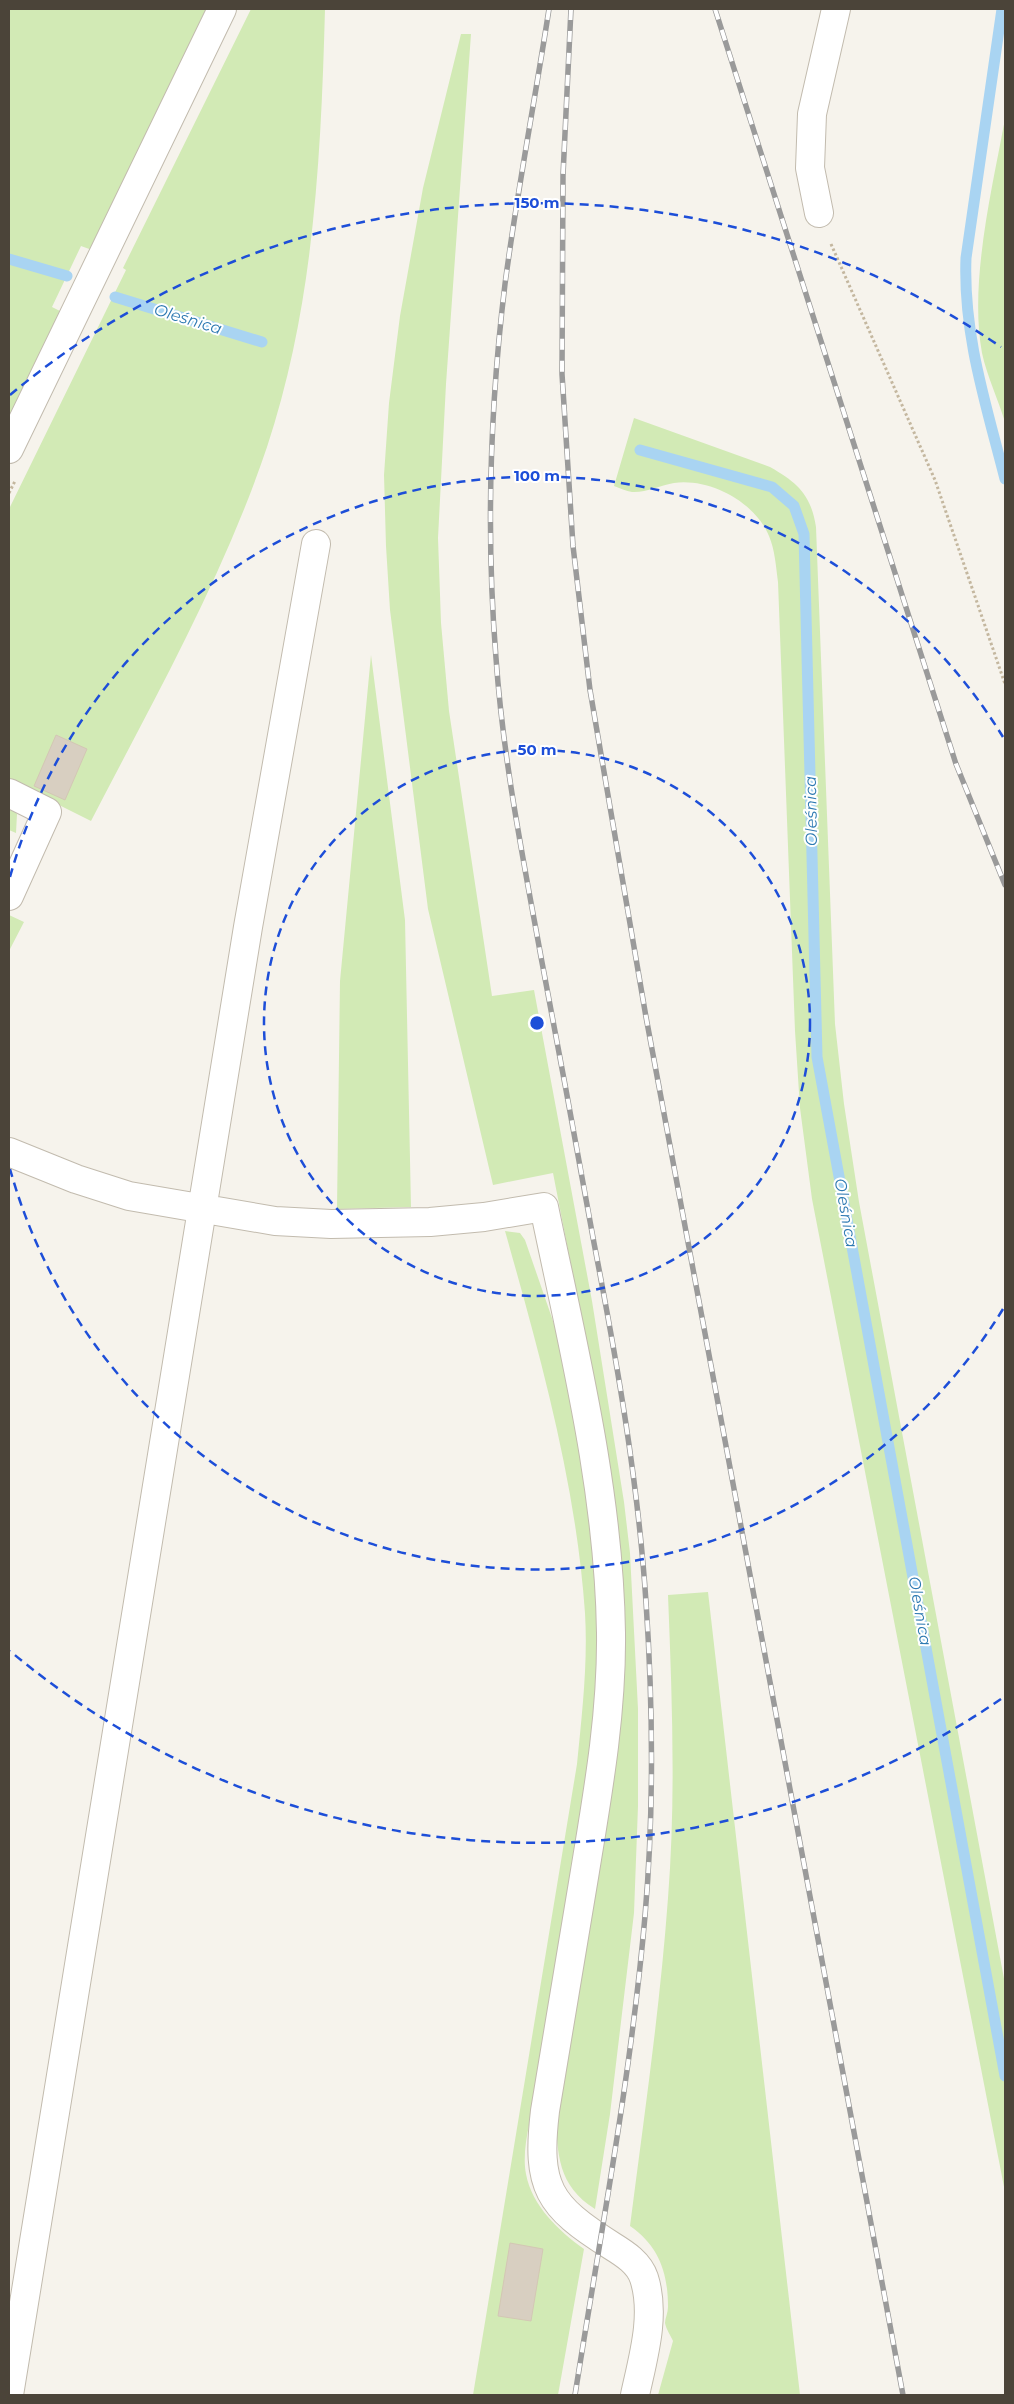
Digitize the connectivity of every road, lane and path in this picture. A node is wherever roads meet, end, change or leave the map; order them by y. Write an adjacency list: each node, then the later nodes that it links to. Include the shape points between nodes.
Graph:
1 (222, 9): 4 (lane)
2 (836, 9): 3 (lane, via 812,114 810,168)
3 (818, 213): 6 (path, via 934,480)
4 (9, 449)
5 (316, 544): 10 (lane, via 248,927)
6 (1005, 684)
7 (9, 793): 8 (lane, via 47,812)
8 (9, 896)
9 (9, 1152): 10 (lane, via 129,1196)
10 (203, 1208): 11 (lane); 12 (lane, via 275,1221 330,1224 430,1222 544,1207 600,1492 611,1634 601,1776 545,2111 542,2157 548,2188 562,2206 635,2263 644,2277 648,2322)
11 (9, 2395)
12 (635, 2395)

